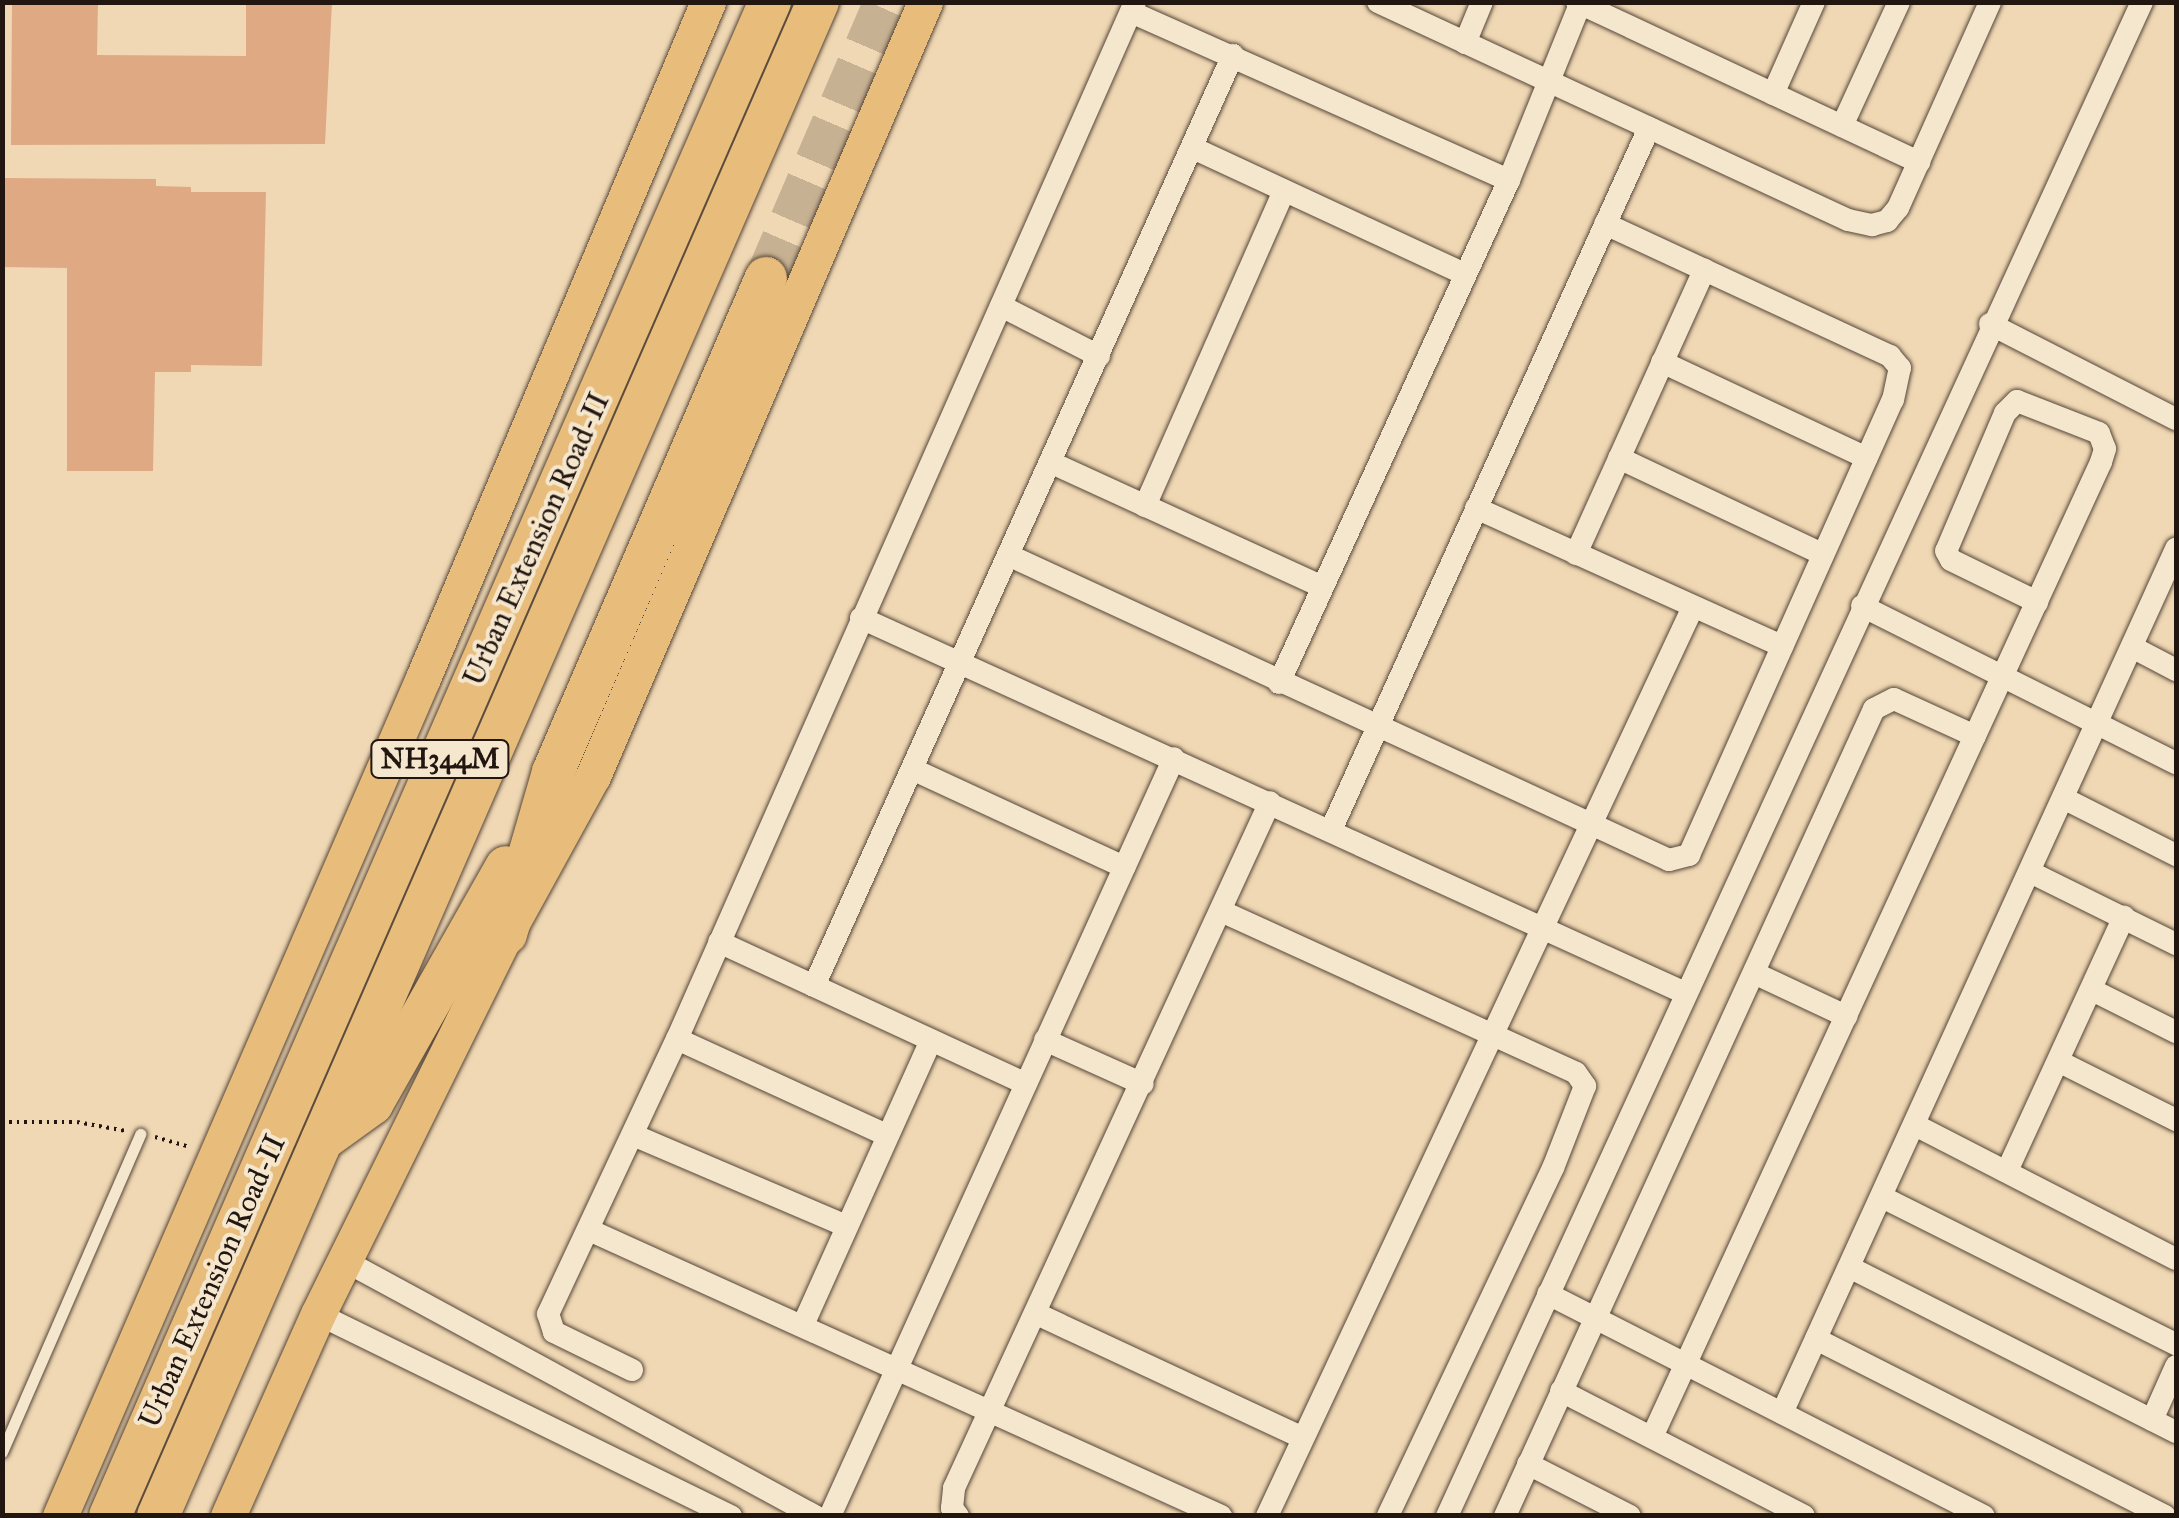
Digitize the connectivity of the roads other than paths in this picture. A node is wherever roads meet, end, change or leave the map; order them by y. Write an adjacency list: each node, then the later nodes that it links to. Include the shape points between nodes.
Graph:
1 (708, 2): 119 (main road)
2 (770, 2): 120 (highway, Urban Extension Road-II / NH344M)
3 (818, 2): 91 (highway, Urban Extension Road-II / NH344M)
4 (926, 2): 70 (main road, via 592,776)
5 (1378, 2): 13 (street)
6 (1482, 2): 13 (street)
7 (1814, 2): 16 (street)
8 (1899, 2): 17 (street)
9 (1990, 2): 20 (street)
10 (2142, 2): 28 (street)
11 (1580, 3): 15 (street); 16 (street)
12 (1133, 7): 14 (street); 27 (street)
13 (1464, 42): 15 (street)
14 (1233, 55): 19 (street); 21 (street)
15 (1548, 81): 18 (street); 21 (street)
16 (1773, 94): 17 (street)
17 (1842, 126): 20 (street)
18 (1649, 128): 20 (street, via 1872,225 1898,208); 23 (street)
19 (1193, 148): 22 (street); 29 (street)
20 (1919, 162)
21 (1508, 180): 25 (street)
22 (1284, 192): 25 (street); 35 (street)
23 (1605, 224): 24 (street); 36 (street)
24 (1704, 270): 30 (street); 33 (street, via 1890,356 1900,368 1900,384)
25 (1465, 274): 42 (street)
26 (766, 278): 59 (highway)
27 (1001, 306): 29 (street); 46 (street)
28 (1990, 324): 31 (street); 44 (street)
29 (1098, 356): 34 (street)
30 (1662, 362): 32 (street); 33 (street)
31 (2176, 419)
32 (1619, 458): 38 (street); 39 (street)
33 (1867, 458): 39 (street)
34 (1050, 462): 35 (street); 40 (street)
35 (1146, 506): 42 (street)
36 (1476, 508): 38 (street); 54 (street)
37 (2176, 549): 41 (street)
38 (1576, 554): 45 (street)
39 (1822, 554): 47 (street)
40 (1008, 555): 49 (street); 52 (street)
41 (2170, 582): 48 (street)
42 (1320, 586): 52 (street)
43 (2037, 602): 43 (street, via 1951,560 1946,551 2004,413 2017,401 2099,433 2106,448); 51 (street)
44 (1862, 606): 51 (street); 76 (street)
45 (1693, 608): 47 (street); 62 (street)
46 (861, 618): 49 (street); 71 (street)
47 (1782, 646): 62 (street, via 1689,855 1669,860)
48 (2132, 648): 50 (street); 53 (street)
49 (960, 662): 56 (street); 58 (street)
50 (2176, 670)
51 (2002, 676): 53 (street); 55 (street)
52 (1279, 683): 54 (street)
53 (2096, 724): 57 (street); 60 (street)
54 (1377, 727): 62 (street); 63 (street)
55 (1974, 736): 73 (street, via 1894,700 1874,709); 77 (street)
56 (1174, 758): 61 (street); 65 (street)
57 (2176, 764)
58 (912, 769): 65 (street); 74 (street)
59 (552, 772): 70 (highway); 91 (highway, via 484,911 372,1104)
60 (2063, 798): 64 (street); 66 (street)
61 (1270, 802): 63 (street); 67 (street)
62 (1592, 824): 69 (street)
63 (1331, 830): 69 (street)
64 (2176, 855)
65 (1124, 867): 82 (street)
66 (2030, 872): 68 (street); 87 (street)
67 (1221, 911): 79 (street); 85 (street)
68 (2124, 917): 72 (street); 75 (street)
69 (1542, 926): 76 (street); 79 (street)
70 (506, 934): 97 (main road)
71 (719, 942): 74 (street); 80 (street)
72 (2176, 944)
73 (1754, 972): 77 (street); 102 (street)
74 (814, 986): 81 (street)
75 (2092, 990): 78 (street); 83 (street)
76 (1685, 993): 99 (street)
77 (1846, 1016): 106 (street)
78 (2176, 1032)
79 (1492, 1034): 116 (street); 129 (street, via 1576,1073 1583,1079 1583,1097)
80 (677, 1039): 89 (street); 90 (street)
81 (931, 1040): 84 (street); 90 (street)
82 (1045, 1040): 84 (street); 85 (street)
83 (2060, 1062): 86 (street); 92 (street)
84 (1026, 1084): 108 (street)
85 (1143, 1084): 101 (street)
86 (2176, 1120)
87 (1915, 1124): 92 (street); 93 (street)
88 (140, 1134): 117 (lane)
89 (633, 1135): 94 (street); 95 (street)
90 (887, 1135): 94 (street)
91 (320, 1142): 121 (highway, Urban Extension Road-II / NH344M)
92 (2007, 1172): 96 (street)
93 (1882, 1197): 98 (street); 105 (street)
94 (846, 1226): 103 (street)
95 (589, 1230): 103 (street); 109 (street, via 548,1323)
96 (2176, 1258)
97 (345, 1261): 100 (main road); 124 (street)
98 (1849, 1267): 104 (street); 113 (street)
99 (1548, 1294): 102 (street); 130 (street)
100 (318, 1314): 122 (main road); 123 (street)
101 (1038, 1314): 111 (street); 116 (street)
102 (1594, 1318): 106 (street); 110 (street)
103 (803, 1326): 108 (street)
104 (1816, 1339): 112 (street); 135 (street)
105 (2176, 1344)
106 (1686, 1364): 112 (street); 115 (street)
107 (2176, 1366): 113 (street)
108 (896, 1367): 111 (street); 125 (street)
109 (632, 1370)
110 (1561, 1391): 115 (street); 118 (street)
111 (992, 1411): 126 (street, via 954,1488); 127 (street)
112 (1782, 1413): 134 (street)
113 (2152, 1420): 114 (street)
114 (2176, 1432)
115 (1652, 1437): 133 (street)
116 (1304, 1438): 128 (street)
117 (2, 1452)
118 (1528, 1464): 131 (street); 132 (street)
119 (60, 1516)
120 (110, 1516)
121 (158, 1516)
122 (228, 1516)
123 (732, 1516)
124 (815, 1516)
125 (830, 1516)
126 (958, 1516)
127 (1221, 1516)
128 (1267, 1516)
129 (1388, 1516)
130 (1447, 1516)
131 (1505, 1516)
132 (1630, 1516)
133 (1804, 1516)
134 (1984, 1516)
135 (2164, 1516)

